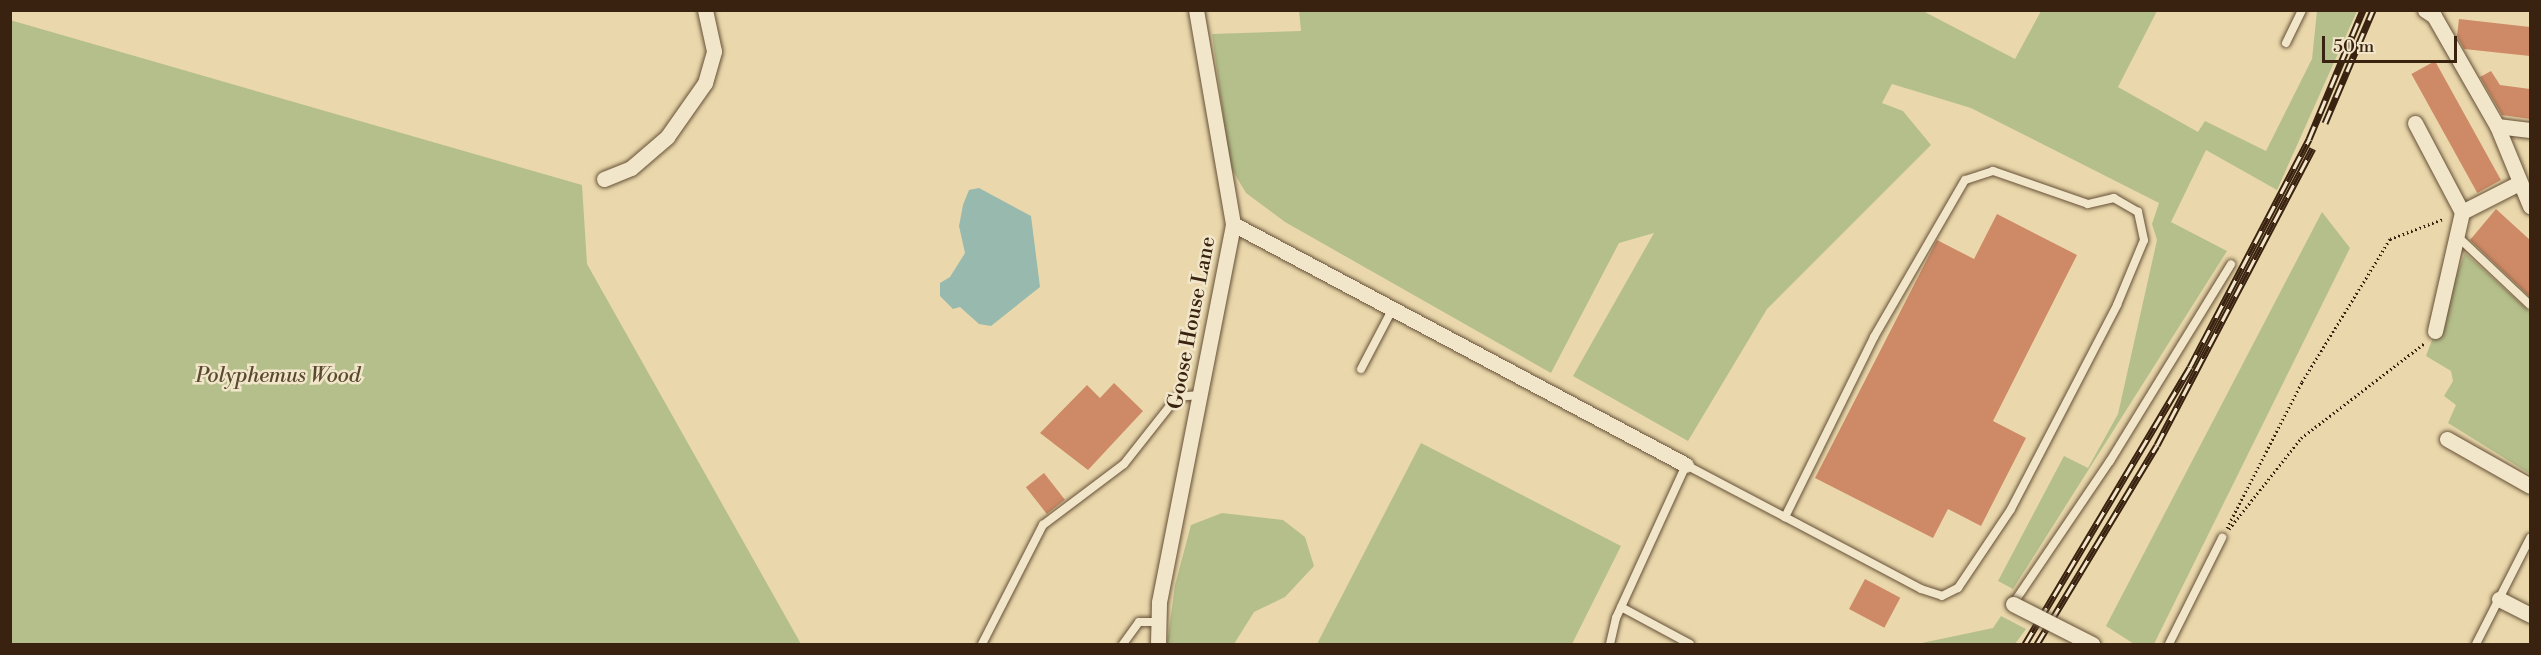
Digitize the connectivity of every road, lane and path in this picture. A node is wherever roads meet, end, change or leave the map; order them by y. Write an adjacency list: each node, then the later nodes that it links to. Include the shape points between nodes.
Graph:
1 (705, 10): 9 (street, via 714,51 705,83 666,137 631,168)
2 (1196, 10): 13 (street, Goose House Lane)
3 (2302, 10): 5 (lane)
4 (2434, 12): 7 (street)
5 (2286, 43)
6 (2415, 123): 12 (street)
7 (2497, 126): 8 (street); 10 (street)
8 (2530, 130)
9 (604, 179)
10 (2519, 183): 11 (street); 12 (street)
11 (2530, 206)
12 (2462, 212): 14 (street); 25 (path, via 2390,239 2302,382)
13 (1233, 224): 17 (street); 20 (street, Goose House Lane)
14 (2457, 236): 16 (lane); 18 (street)
15 (2231, 264): 28 (lane, via 2110,461)
16 (2530, 305)
17 (1393, 308): 19 (lane); 22 (street)
18 (2435, 331): 25 (path, via 2301,438)
19 (1362, 369)
20 (1199, 395): 31 (street, Goose House Lane); 32 (lane, via 1177,397 1124,464 1043,525)
21 (2447, 440): 23 (street)
22 (1686, 465): 24 (lane); 29 (lane)
23 (2530, 486)
24 (1785, 517): 24 (lane, via 1921,589 1942,596 1958,588 2012,509 2117,305 2144,240 2138,212 2114,198 2088,204 1993,171 1965,180 1875,337)
25 (2222, 538): 38 (lane)
26 (2530, 538): 27 (lane)
27 (2499, 599): 30 (street); 39 (lane)
28 (2013, 604): 37 (street, bridge)
29 (1621, 607): 35 (lane); 36 (lane)
30 (2530, 615)
31 (1158, 622): 33 (lane, via 1139,622); 34 (street, Goose House Lane)
32 (982, 645)
33 (1123, 645)
34 (1158, 645)
35 (1610, 645)
36 (1689, 645)
37 (2092, 645)
38 (2169, 645)
39 (2476, 645)

